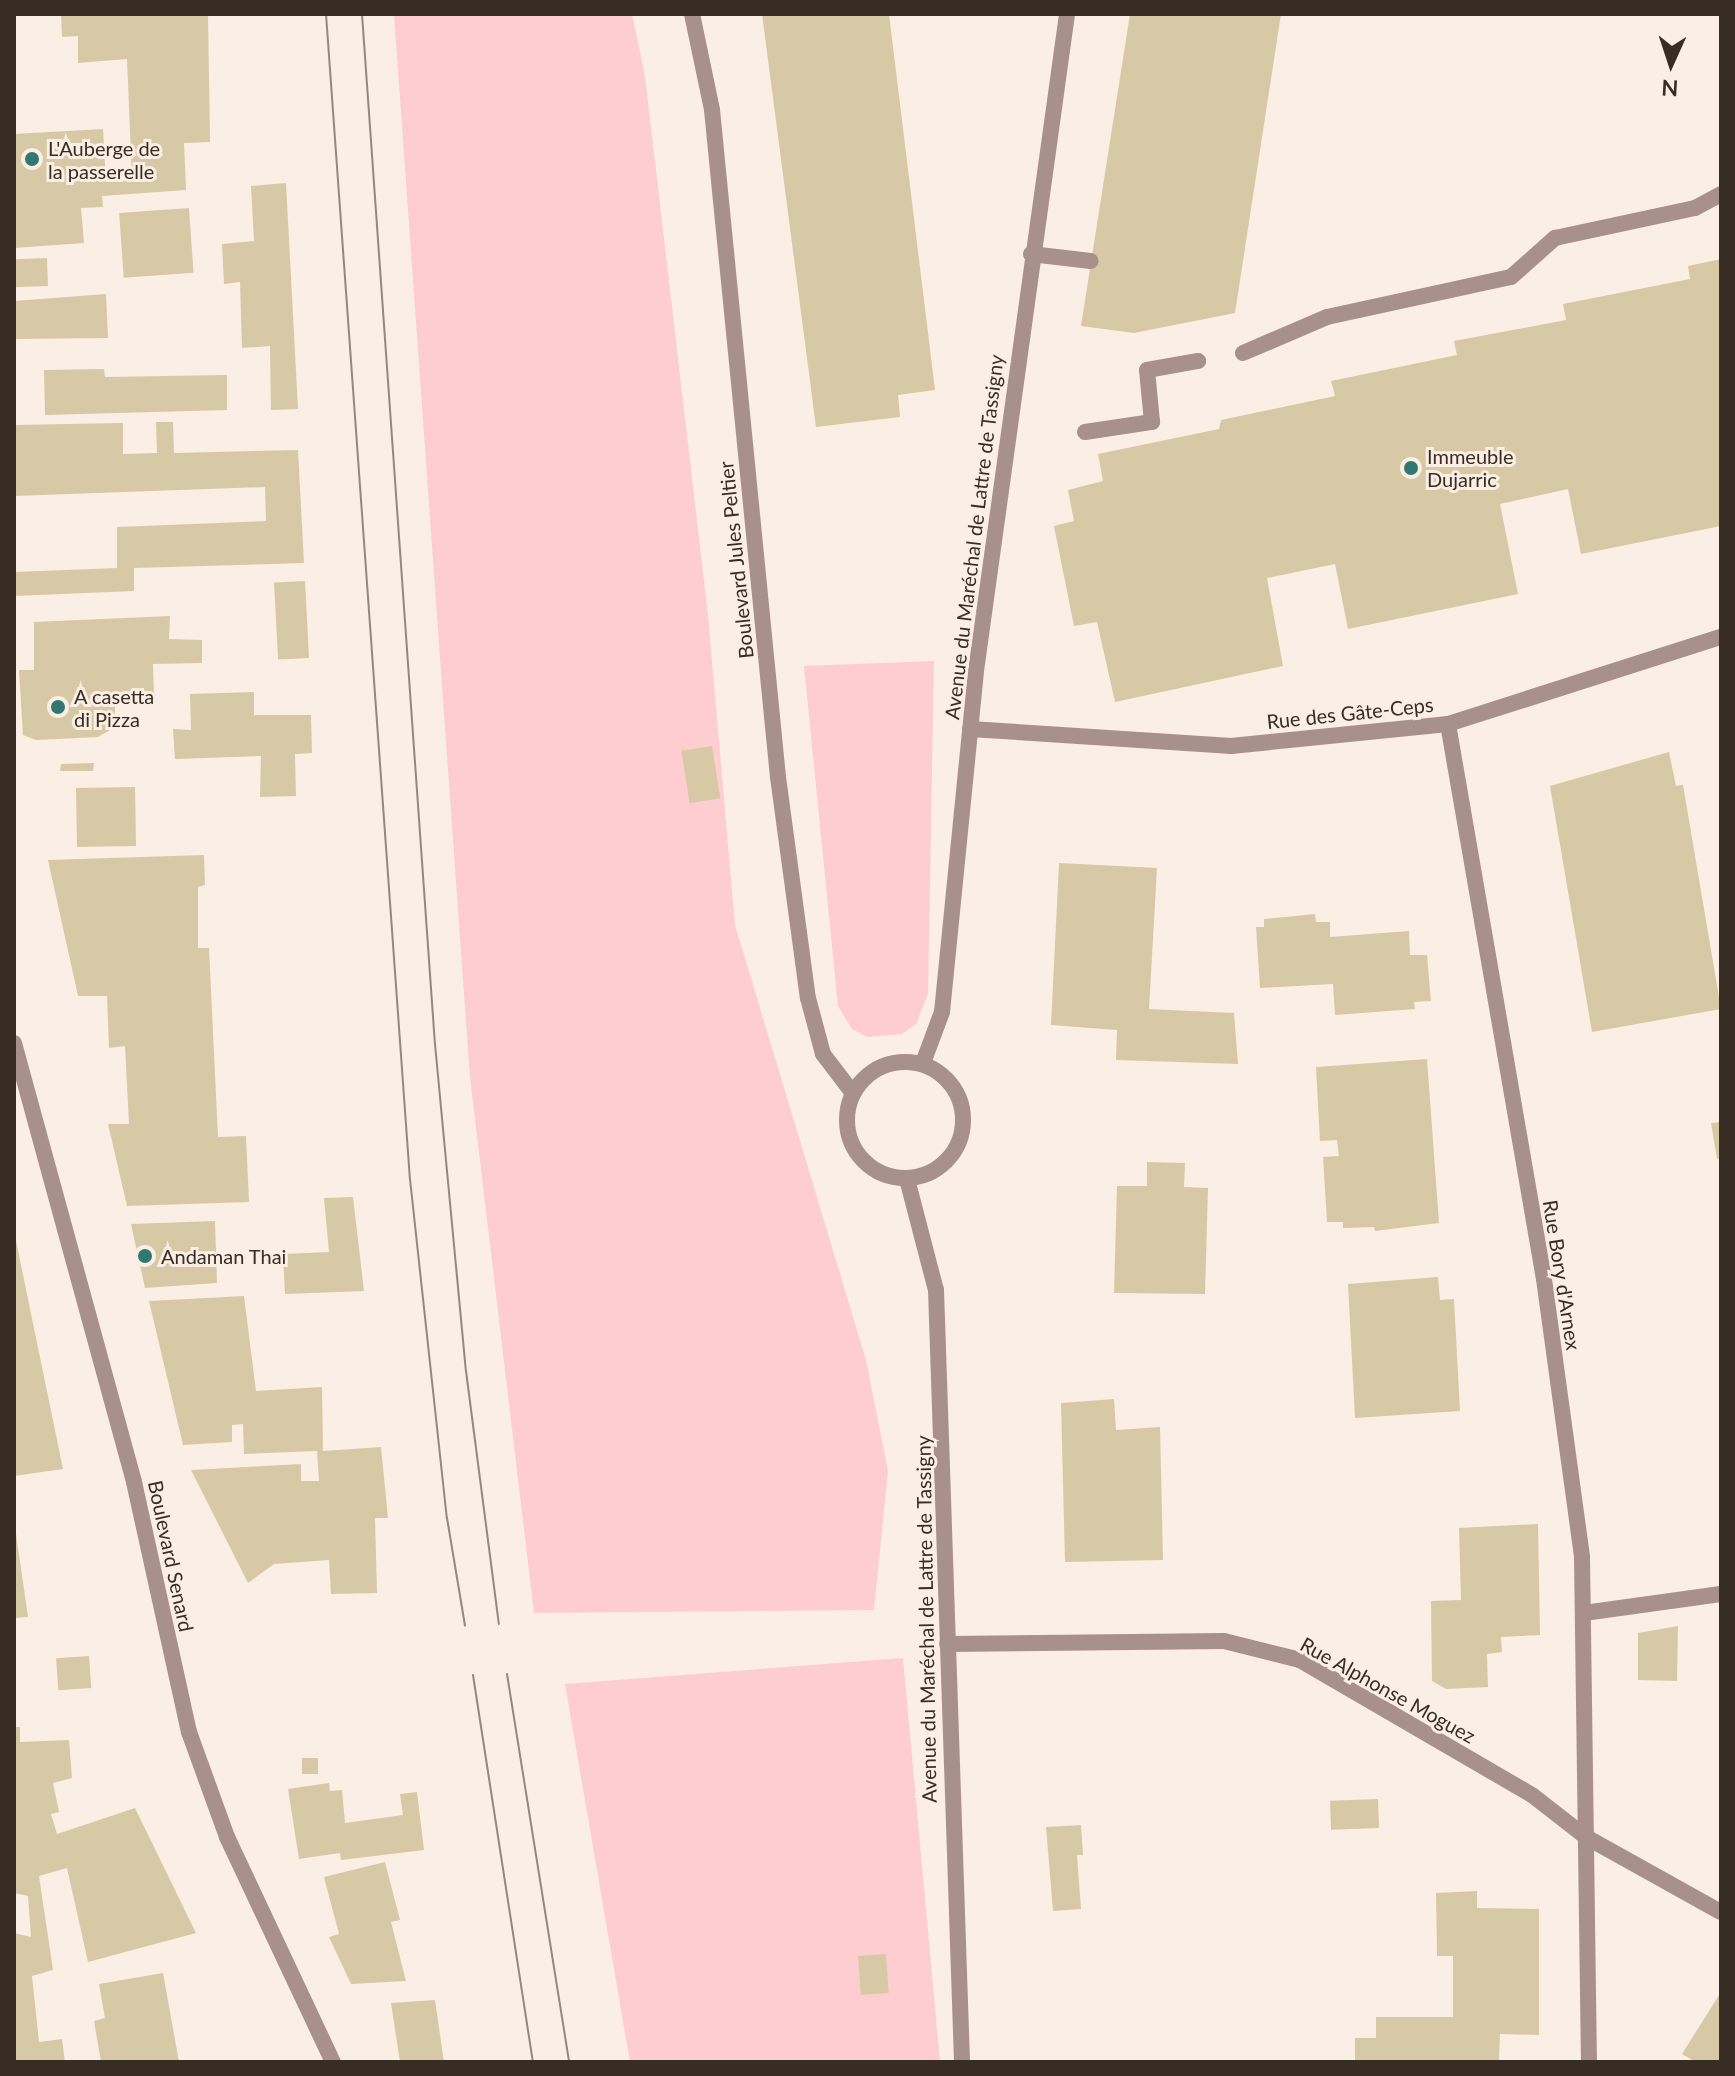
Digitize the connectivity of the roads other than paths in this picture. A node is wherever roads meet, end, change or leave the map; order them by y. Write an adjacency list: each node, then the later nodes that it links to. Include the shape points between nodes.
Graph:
1 (692, 14): 14 (street, Boulevard Jules Peltier, via 712,110 778,777 808,998 823,1054)
2 (1067, 14): 4 (street, Avenue du Maréchal de Lattre de Tassigny)
3 (1721, 194): 6 (street, via 1695,208 1555,238 1511,277 1327,317)
4 (1031, 254): 5 (street); 11 (street, Avenue du Maréchal de Lattre de Tassigny)
5 (1091, 261)
6 (1243, 353)
7 (1198, 361): 8 (street, via 1147,370 1152,422)
8 (1085, 432)
9 (1721, 637): 10 (street, Rue des Gâte-Ceps)
10 (1448, 724): 11 (street, Rue des Gâte-Ceps, via 1231,746); 17 (street, Rue Bory d'Arnex, via 1544,1279 1582,1557)
11 (970, 729): 13 (street, Avenue du Maréchal de Lattre de Tassigny, via 942,1012)
12 (14, 1043): 21 (street, Boulevard Senard, via 134,1482 189,1732 227,1837)
13 (923, 1063): 14 (street, via 883,1065); 15 (street, via 940,1072 961,1101 961,1137 941,1166)
14 (852, 1092): 15 (street, via 847,1131 855,1151 886,1175)
15 (907, 1179): 18 (street, Avenue du Maréchal de Lattre de Tassigny, via 936,1290)
16 (1721, 1594): 17 (street)
17 (1584, 1613): 19 (street, Rue Bory d'Arnex)
18 (947, 1644): 19 (street, Rue Alphonse Moguez, via 1224,1641 1261,1647 1300,1660 1532,1795); 22 (street, Avenue du Maréchal de Lattre de Tassigny)
19 (1586, 1837): 20 (street, Rue Alphonse Moguez); 23 (street, Rue Bory d'Arnex)
20 (1721, 1912)
21 (333, 2062)
22 (962, 2062)
23 (1589, 2062)

